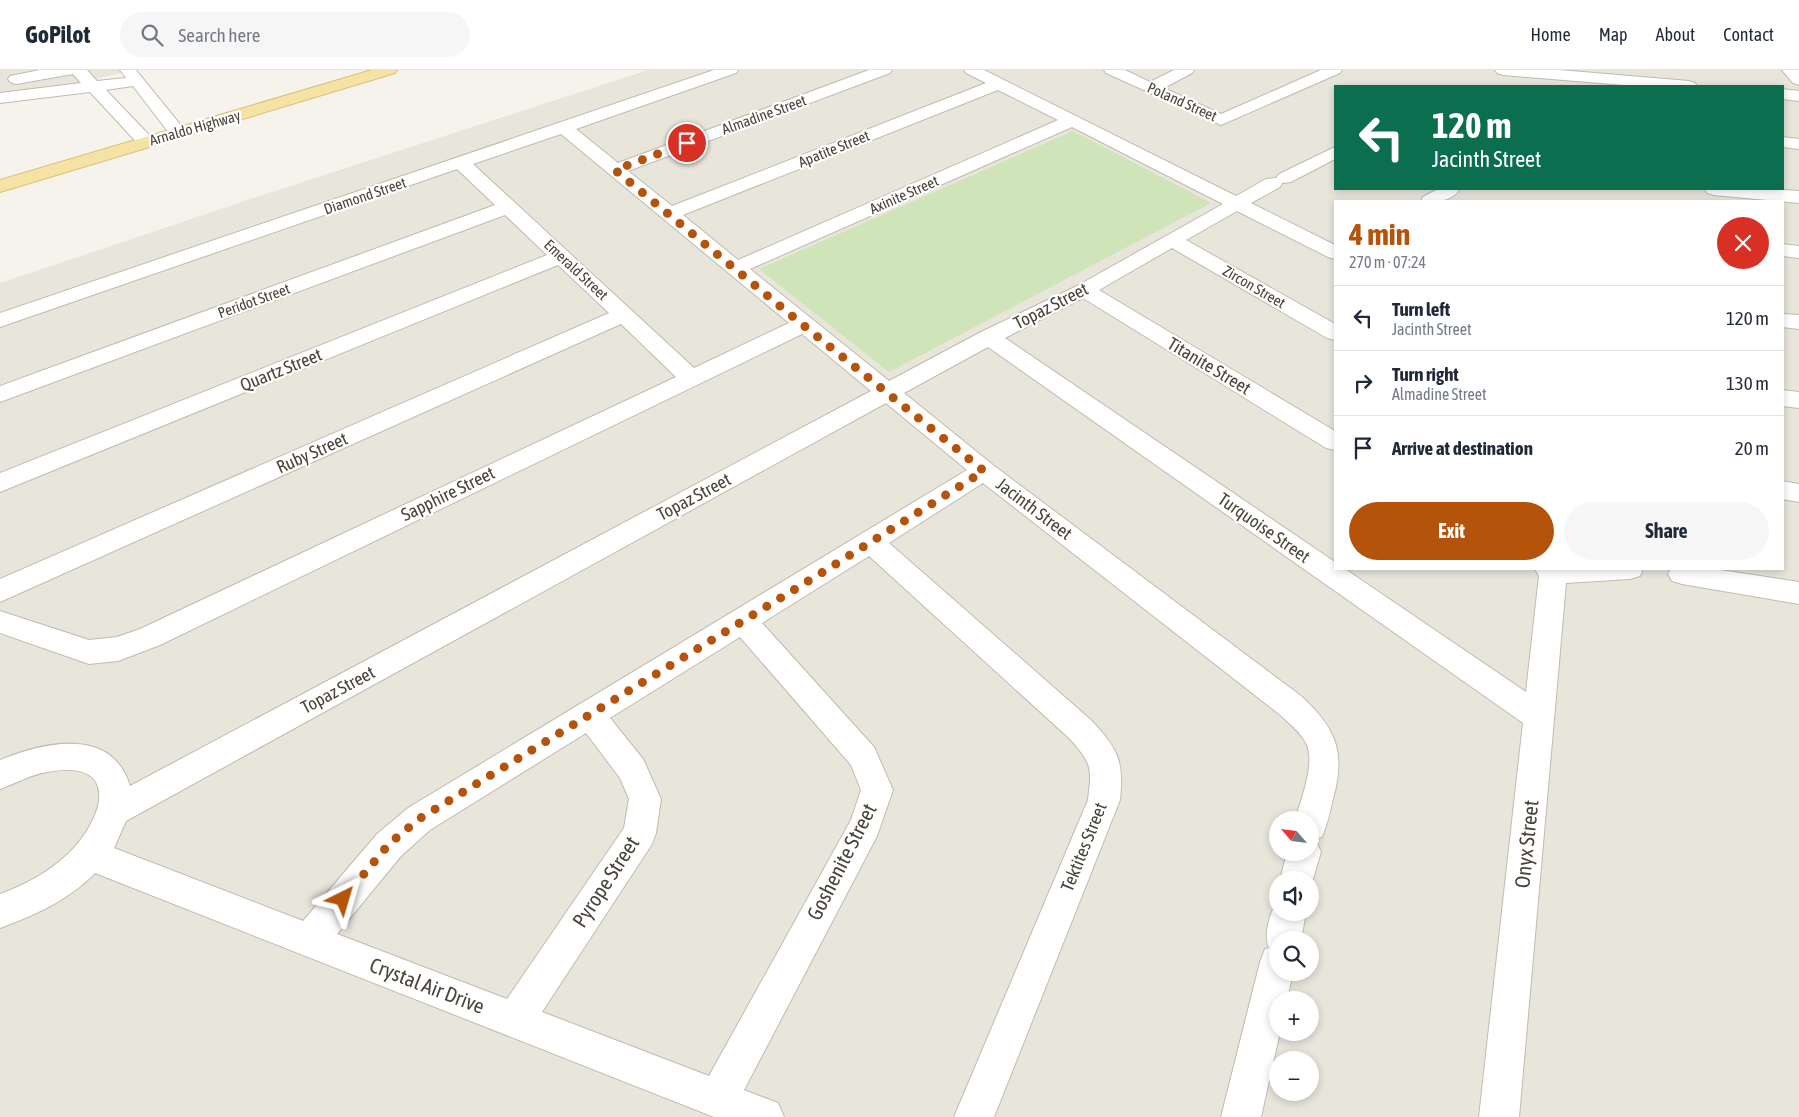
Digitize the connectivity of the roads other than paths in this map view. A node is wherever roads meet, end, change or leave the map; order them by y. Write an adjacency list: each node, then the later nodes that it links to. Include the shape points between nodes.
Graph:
1 (68, 70): 13 (street)
2 (78, 70): 17 (street)
3 (389, 70): 24 (main road, Arnaldo Highway)
4 (730, 70): 23 (street, Diamond Street)
5 (884, 70): 30 (street, Almadine Street)
6 (972, 70): 15 (street)
7 (1112, 70): 18 (street, Poland Street)
8 (1186, 70): 18 (street)
9 (1334, 70): 18 (street, Poland Street, via 1221,120)
10 (1503, 70): 16 (street)
11 (1790, 70): 14 (street)
12 (133, 76): 17 (street); 24 (street)
13 (0, 80)
14 (1799, 80)
15 (998, 84): 22 (street); 38 (street, Apatite Street)
16 (1676, 85)
17 (95, 88): 21 (street); 25 (street)
18 (1150, 88)
19 (1784, 94): 20 (street)
20 (1799, 96)
21 (0, 98)
22 (1071, 121): 36 (street); 44 (street, Axinite Street)
23 (563, 128): 29 (street, Diamond Street); 30 (street, Jacinth Street)
24 (178, 132): 25 (main road, Arnaldo Highway)
25 (146, 142): 31 (main road, Arnaldo Highway)
26 (1784, 142): 27 (street)
27 (1799, 144)
28 (1334, 152): 36 (street, Topaz Street)
29 (461, 163): 37 (street, Emerald Street); 47 (street, Diamond Street)
30 (615, 170): 38 (street, Jacinth Street)
31 (0, 186)
32 (1449, 190): 35 (street)
33 (1725, 190): 34 (street)
34 (1799, 197)
35 (1432, 200)
36 (1236, 204): 39 (street, Topaz Street); 42 (street)
37 (509, 207): 43 (street, Emerald Street); 55 (street, Peridot Street)
38 (669, 214): 44 (street, Jacinth Street)
39 (1172, 241): 45 (street, Topaz Street); 51 (street, Zircon Street)
40 (1784, 250): 41 (street)
41 (1799, 252)
42 (1334, 253)
43 (562, 256): 46 (street, Emerald Street); 60 (street, Quartz Street)
44 (736, 268): 50 (street, Jacinth Street)
45 (1084, 290): 52 (street, Topaz Street); 58 (street, Titanite Street)
46 (624, 314): 53 (street, Emerald Street); 66 (street, Ruby Street)
47 (0, 320)
48 (1784, 320): 49 (street)
49 (1799, 322)
50 (803, 325): 53 (street, Sapphire Street); 54 (street, Jacinth Street)
51 (1334, 332)
52 (989, 337): 54 (street, Topaz Street); 71 (street, Turquoise Street)
53 (691, 378): 69 (street, Sapphire Street, via 150,637 118,649 90,652)
54 (888, 392): 59 (street, Jacinth Street); 73 (street, Topaz Street)
55 (0, 394)
56 (1784, 398): 57 (street)
57 (1799, 400)
58 (1334, 441)
59 (984, 471): 63 (street); 74 (street, Jacinth Street, via 1290,705 1310,724 1323,747 1323,773)
60 (0, 483)
61 (1784, 490): 62 (street)
62 (1799, 492)
63 (871, 542): 68 (street); 82 (street, Tektites Street, via 1081,730 1102,754 1107,773 1104,800)
64 (1550, 570): 71 (street, Onyx Street)
65 (1682, 574): 67 (street)
66 (0, 592)
67 (1799, 593)
68 (742, 621): 70 (street); 80 (street, Goshenite Street, via 863,756 877,790 865,824)
69 (0, 622)
70 (589, 714): 77 (street, via 419,819 389,844); 79 (street, Pyrope Street, via 632,769 645,799 640,833)
71 (1540, 718): 84 (street, Onyx Street)
72 (0, 775): 73 (street, via 28,763 60,757 86,759 105,770 112,781 115,787)
73 (114, 811): 75 (street, via 105,833)
74 (1314, 811)
75 (90, 855): 76 (street, via 64,879 32,900); 77 (street, Crystal Air Drive)
76 (0, 911)
77 (309, 940): 79 (street, Crystal Air Drive)
78 (1273, 981): 83 (street)
79 (514, 1020): 80 (street, Crystal Air Drive)
80 (718, 1099): 81 (street, Crystal Air Drive)
81 (764, 1117)
82 (974, 1117)
83 (1241, 1117)
84 (1499, 1117)

